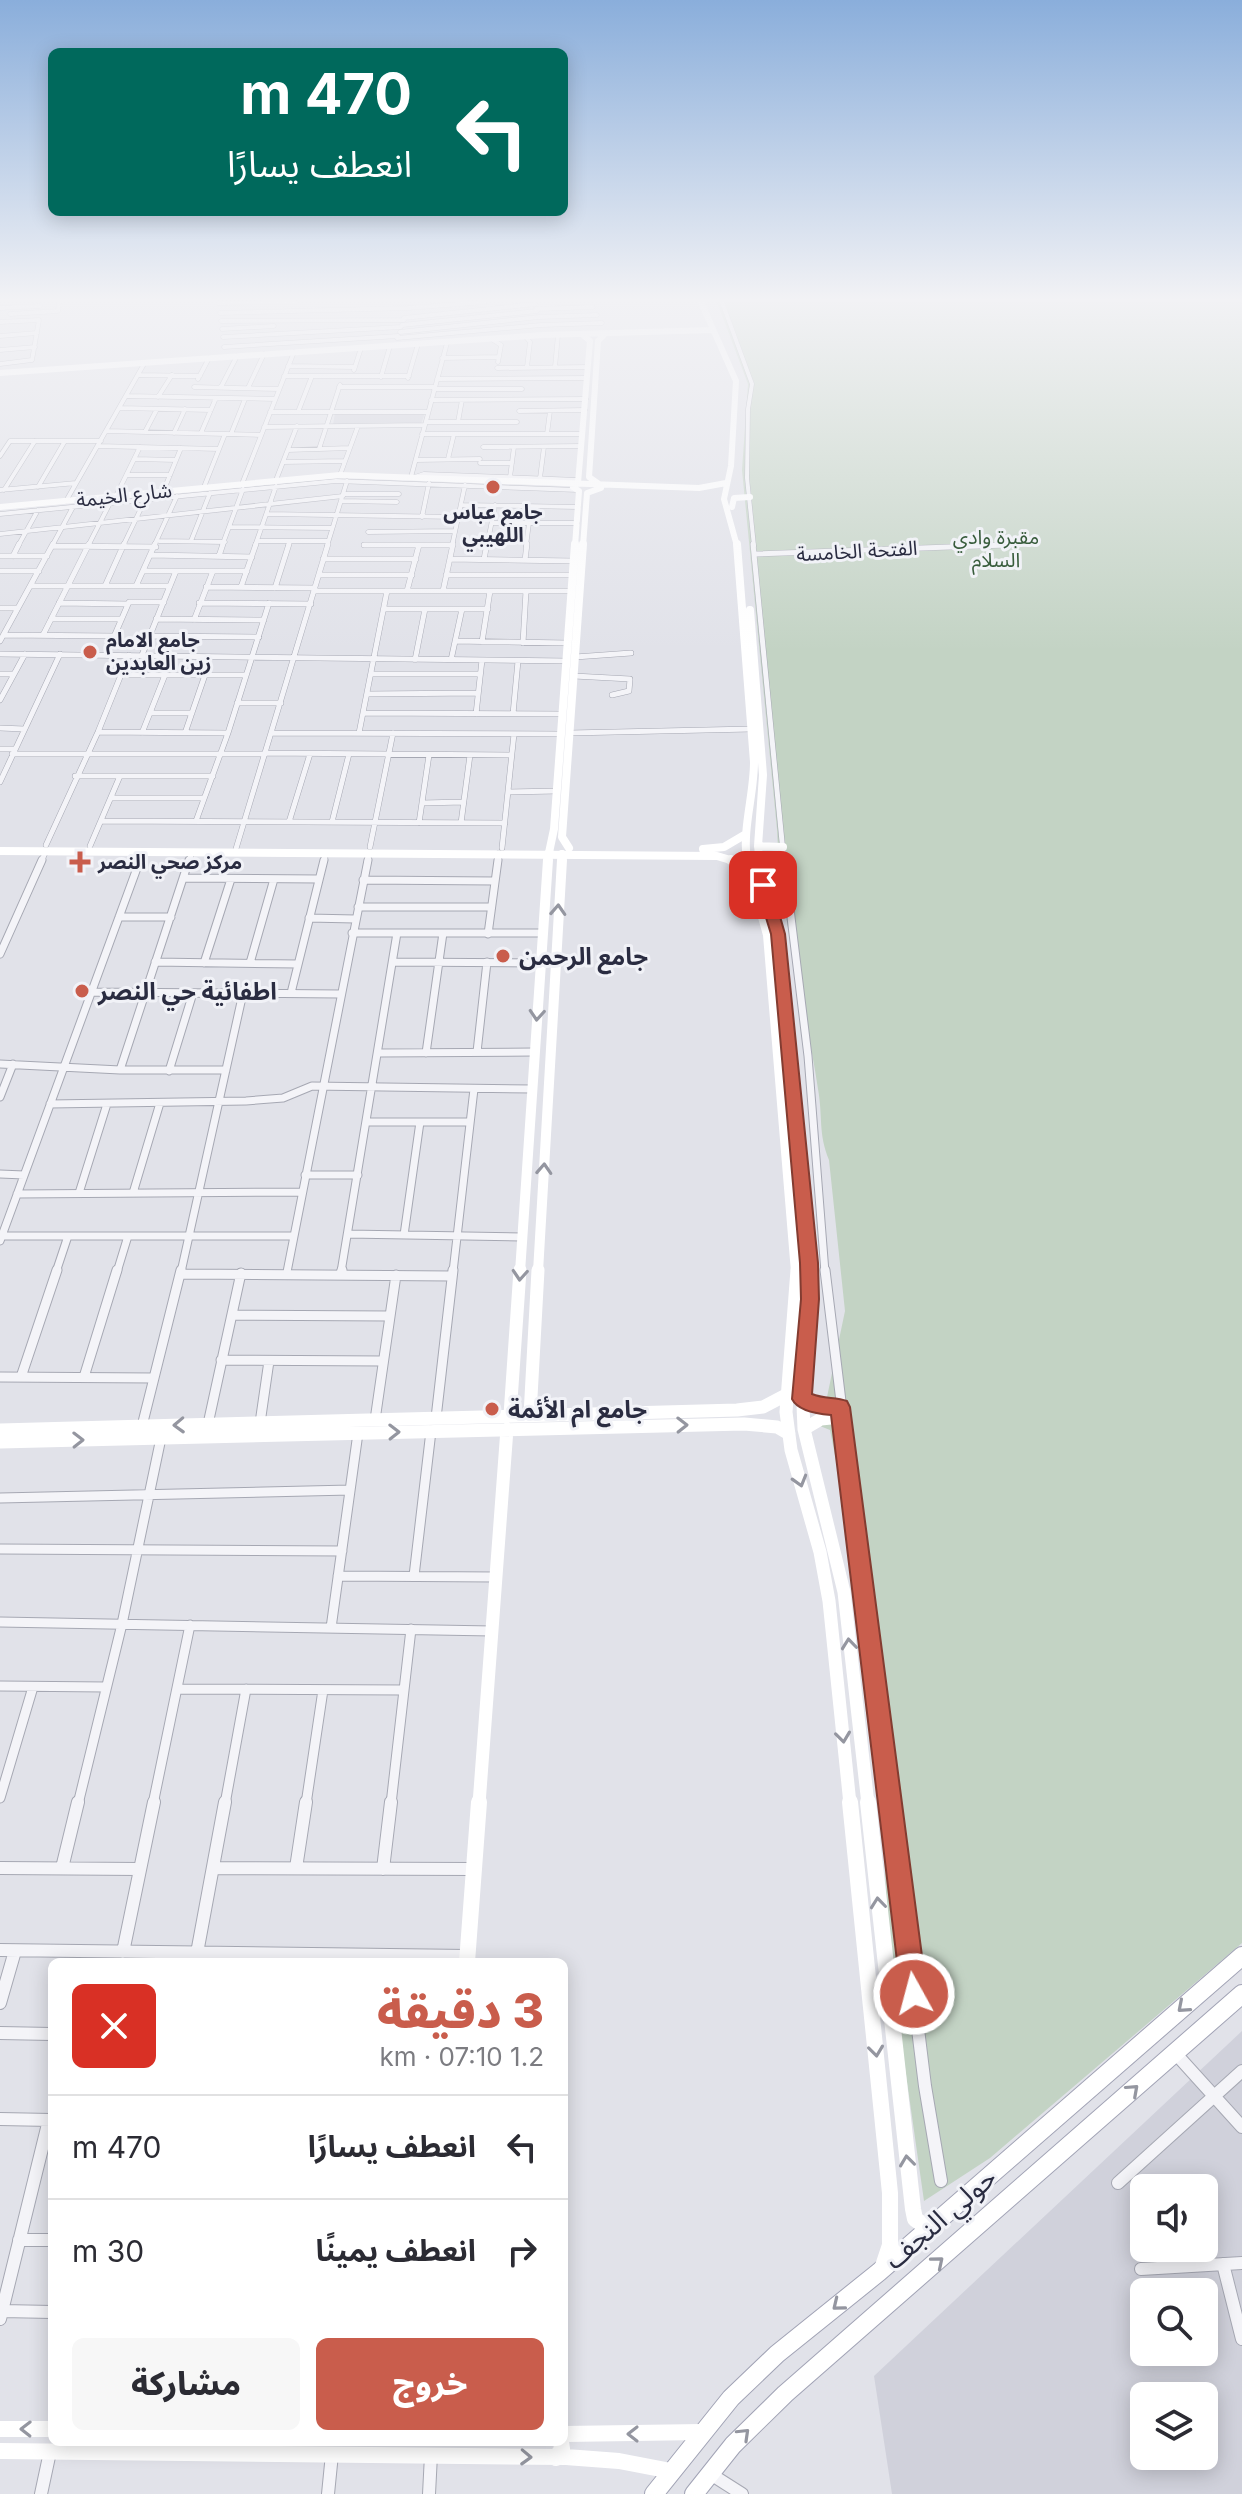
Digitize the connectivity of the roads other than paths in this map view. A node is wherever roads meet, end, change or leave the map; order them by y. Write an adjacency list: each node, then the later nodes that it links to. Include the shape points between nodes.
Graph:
1 (114, 418): 26 (street)
2 (152, 418): 27 (street)
3 (181, 418): 28 (street)
4 (207, 418): 29 (street)
5 (236, 418): 30 (street)
6 (267, 418): 25 (street)
7 (327, 418): 23 (street)
8 (426, 418): 21 (street)
9 (459, 418): 18 (street)
10 (490, 418): 19 (street)
11 (518, 418): 20 (street)
12 (549, 418): 35 (street)
13 (584, 418): 36 (street)
14 (593, 418): 64 (street)
15 (736, 418): 52 (street)
16 (739, 418): 52 (street)
17 (748, 418): 88 (street)
18 (458, 422): 19 (street); 21 (street)
19 (490, 422): 20 (street)
20 (517, 422): 34 (street)
21 (425, 424): 24 (street); 31 (street)
22 (297, 426): 23 (street); 25 (street); 50 (street)
23 (325, 426): 24 (street); 49 (street)
24 (358, 426): 47 (street)
25 (264, 427): 37 (street)
26 (107, 431): 27 (street); 40 (street)
27 (145, 432): 28 (street)
28 (174, 433): 29 (street)
29 (201, 433): 30 (street)
30 (228, 434): 37 (street); 48 (street)
31 (422, 434): 32 (street); 56 (street)
32 (454, 434): 33 (street); 54 (street)
33 (485, 434): 34 (street); 43 (street)
34 (516, 434): 35 (street)
35 (547, 434): 36 (street)
36 (582, 434): 41 (street)
37 (261, 435): 78 (street)
38 (35, 441): 39 (street); 51 (street, via 10,441); 82 (street)
39 (65, 441): 40 (street); 80 (street)
40 (99, 444): 42 (street); 73 (street)
41 (581, 446): 45 (street); 77 (street)
42 (140, 447): 46 (street); 53 (street)
43 (483, 447): 44 (street); 58 (street)
44 (514, 447): 45 (street); 60 (street)
45 (544, 447): 67 (street)
46 (181, 448): 48 (street); 55 (street)
47 (350, 448): 49 (street); 57 (street)
48 (219, 449): 81 (street)
49 (319, 449): 50 (street)
50 (288, 450): 59 (street)
51 (0, 456)
52 (735, 456): 76 (street)
53 (135, 459): 55 (street); 61 (street)
54 (448, 459): 56 (street); 58 (street)
55 (176, 460): 62 (street)
56 (416, 460): 68 (street)
57 (345, 461): 59 (street); 63 (street)
58 (480, 461): 60 (street); 65 (street)
59 (283, 462): 74 (street)
60 (512, 463): 66 (street)
61 (127, 475): 62 (street); 94 (street)
62 (170, 475): 84 (street)
63 (340, 475): 68 (street, شارع الخيمة); 74 (street, شارع الخيمة)
64 (589, 475): 77 (street); 79 (street)
65 (477, 476): 66 (street); 68 (street, via 422,474)
66 (506, 478): 67 (street); 72 (street, شارع الخيمة); 77 (street, شارع الخيمة)
67 (540, 478): 77 (street)
68 (421, 479): 69 (street, شارع الخيمة); 71 (street); 72 (street, شارع الخيمة); 114 (street)
69 (386, 480): 70 (street); 71 (street); 92 (street, شارع الخيمة, via 314,479)
70 (347, 481): 75 (street); 91 (street)
71 (402, 482): 87 (street)
72 (459, 482): 77 (street, شارع الخيمة); 99 (street)
73 (76, 483): 80 (street); 98 (street)
74 (276, 483): 75 (street); 78 (street, شارع الخيمة); 97 (street)
75 (310, 483): 95 (street)
76 (729, 483): 88 (street); 90 (street)
77 (577, 484): 79 (street, شارع الخيمة); 85 (street); 103 (street)
78 (243, 486): 81 (street, شارع الخيمة); 86 (street); 102 (street)
79 (600, 486): 85 (street); 90 (street, شارع الخيمة)
80 (38, 487): 82 (street)
81 (204, 487): 84 (street, شارع الخيمة)
82 (2, 490)
83 (154, 492): 84 (street, شارع الخيمة); 92 (street, via 139,495); 94 (street, شارع الخيمة)
84 (163, 492)
85 (588, 492): 207 (street)
86 (210, 493): 89 (street); 106 (street)
87 (399, 494): 91 (street); 96 (street)
88 (750, 494): 90 (street); 143 (street)
89 (177, 496): 92 (street); 110 (street)
90 (717, 496): 246 (street, via 737,542); 276 (street, via 743,544)
91 (342, 497): 95 (street); 96 (street); 111 (street)
92 (143, 498): 94 (street, شارع الخيمة); 116 (street)
93 (55, 499): 104 (street)
94 (114, 499): 98 (street, شارع الخيمة); 101 (street); 118 (street)
95 (302, 500): 97 (street); 109 (street)
96 (397, 502): 113 (street)
97 (270, 503): 102 (street); 108 (street)
98 (63, 504): 101 (street); 104 (street, شارع الخيمة); 105 (street)
99 (461, 505): 100 (street); 115 (street)
100 (495, 505): 103 (street); 119 (street)
101 (73, 507): 122 (street)
102 (237, 507): 106 (street); 123 (street)
103 (578, 507): 121 (street)
104 (0, 509): 107 (street)
105 (38, 510): 107 (street); 126 (street)
106 (203, 511): 110 (street); 130 (street)
107 (10, 513): 117 (street)
108 (267, 514): 109 (street); 124 (street)
109 (298, 514): 111 (street)
110 (169, 515): 116 (street); 135 (street)
111 (337, 515): 112 (street); 125 (street)
112 (373, 516): 113 (street); 128 (street)
113 (394, 517): 114 (street)
114 (422, 517): 115 (street)
115 (458, 517): 127 (street)
116 (135, 519): 118 (street); 142 (street)
117 (5, 521)
118 (100, 523): 122 (street); 141 (street)
119 (492, 523): 120 (street); 154 (street)
120 (529, 523): 121 (street); 155 (street)
121 (577, 523): 156 (street)
122 (63, 527): 126 (street); 140 (street)
123 (230, 527): 124 (street); 134 (street)
124 (262, 527): 125 (street); 131 (street)
125 (332, 528): 133 (street)
126 (25, 531): 129 (street); 146 (street)
127 (455, 531): 128 (street); 138 (street)
128 (368, 532): 136 (street)
129 (0, 534)
130 (191, 541): 134 (street); 135 (street)
131 (257, 541): 132 (street); 149 (street)
132 (290, 541): 133 (street); 174 (street)
133 (328, 541): 150 (street)
134 (225, 542): 148 (street)
135 (157, 544): 142 (street); 144 (street)
136 (364, 545): 137 (street); 151 (street)
137 (419, 545): 138 (street); 152 (street)
138 (453, 545): 153 (street)
139 (1005, 545): 143 (street, الفتحة الخامسة)
140 (53, 546): 141 (street); 147 (street)
141 (89, 546): 142 (street); 168 (street)
142 (123, 546): 169 (street)
143 (756, 554): 302 (street)
144 (151, 555): 148 (street); 158 (street)
145 (0, 556): 146 (street)
146 (13, 556): 147 (street)
147 (47, 556): 157 (street)
148 (219, 556): 149 (street)
149 (252, 557): 161 (street)
150 (323, 559): 151 (street); 163 (street)
151 (359, 559): 152 (street)
152 (416, 559): 164 (street)
153 (450, 559): 154 (street); 165 (street)
154 (484, 559): 155 (street)
155 (525, 560): 156 (street)
156 (574, 561): 166 (street)
157 (39, 571): 162 (street); 167 (street)
158 (144, 571): 159 (street); 170 (street)
159 (176, 571): 160 (street); 171 (street)
160 (213, 571): 161 (street); 172 (street)
161 (247, 571): 173 (street)
162 (1, 573)
163 (319, 575): 164 (street); 175 (street)
164 (412, 575): 177 (street)
165 (446, 575): 166 (street); 178 (street)
166 (573, 575): 181 (street)
167 (31, 586): 168 (street); 189 (street)
168 (67, 586): 169 (street); 183 (street)
169 (105, 586): 170 (street)
170 (136, 586): 171 (street)
171 (170, 586): 182 (street)
172 (206, 587): 173 (street); 184 (street)
173 (241, 587): 174 (street)
174 (275, 588): 175 (street)
175 (315, 589): 176 (street); 187 (street)
176 (387, 591): 177 (street); 190 (street)
177 (407, 591): 178 (street)
178 (443, 591): 179 (street)
179 (490, 591): 180 (street); 193 (street)
180 (526, 591): 181 (street); 206 (street)
181 (572, 591): 207 (street)
182 (164, 602): 186 (street); 196 (street)
183 (59, 603): 186 (street); 194 (street)
184 (199, 603): 185 (street); 197 (street)
185 (269, 603): 187 (street); 198 (street)
186 (128, 604): 195 (street)
187 (311, 604): 216 (street)
188 (0, 608): 189 (street)
189 (18, 608): 203 (street)
190 (385, 609): 191 (street); 217 (street)
191 (425, 609): 192 (street); 218 (street)
192 (462, 609): 193 (street); 204 (street)
193 (488, 609): 205 (street)
194 (51, 619): 195 (street); 199 (street)
195 (121, 619): 200 (street)
196 (156, 619): 197 (street); 201 (street)
197 (194, 620): 198 (street)
198 (264, 620): 202 (street)
199 (43, 635): 200 (street); 203 (street)
200 (114, 636): 212 (street)
201 (149, 636): 202 (street); 214 (street)
202 (259, 637): 215 (street)
203 (2, 638)
204 (456, 641): 205 (street); 219 (street)
205 (482, 642): 206 (street)
206 (523, 643): 207 (street)
207 (571, 647): 208 (street); 221 (street); 230 (street); 243 (street)
208 (631, 653)
209 (0, 654): 210 (street)
210 (25, 654): 211 (street); 223 (street)
211 (60, 654): 212 (street); 245 (street)
212 (106, 655): 213 (street)
213 (129, 655): 214 (street); 226 (street)
214 (142, 655): 215 (street)
215 (253, 655): 216 (street); 229 (street)
216 (295, 656): 217 (street); 236 (street)
217 (375, 659): 218 (street); 224 (street)
218 (415, 660): 219 (street)
219 (451, 660): 220 (street)
220 (482, 660): 221 (street); 225 (street)
221 (518, 661): 242 (street)
222 (0, 674): 223 (street)
223 (14, 674): 234 (street)
224 (372, 674): 225 (street); 232 (street)
225 (480, 674): 231 (street)
226 (123, 675): 227 (street); 247 (street)
227 (165, 675): 228 (street); 237 (street)
228 (205, 675): 229 (street); 238 (street)
229 (246, 675): 235 (street)
230 (574, 676): 233 (street, via 630,679 629,691); 256 (street)
231 (478, 693): 232 (street); 241 (street)
232 (368, 694): 239 (street)
233 (612, 695)
234 (0, 700)
235 (237, 703): 236 (street); 250 (street)
236 (281, 703): 251 (street)
237 (150, 713): 238 (street); 248 (street)
238 (192, 713): 249 (street)
239 (363, 713): 240 (street); 252 (street)
240 (446, 713): 241 (street); 254 (street)
241 (476, 714): 242 (street)
242 (513, 714): 243 (street)
243 (563, 714): 256 (street)
244 (0, 728): 245 (street)
245 (24, 729): 258 (street)
246 (751, 729): 256 (street); 276 (street)
247 (98, 732): 248 (street); 259 (street)
248 (142, 733): 249 (street)
249 (185, 733): 250 (street)
250 (228, 733): 260 (street)
251 (272, 733): 252 (street); 261 (street)
252 (359, 733): 253 (street)
253 (393, 733): 254 (street); 264 (street)
254 (443, 733): 255 (street)
255 (514, 734): 256 (street); 267 (street)
256 (565, 734): 272 (street); 298 (street)
257 (0, 749): 258 (street)
258 (13, 752): 259 (street); 271 (street)
259 (87, 754): 260 (street); 268 (street)
260 (221, 754): 261 (street); 270 (street)
261 (265, 754): 262 (street); 281 (street)
262 (310, 754): 263 (street); 282 (street)
263 (349, 754): 264 (street); 283 (street)
264 (389, 755): 265 (street); 284 (street)
265 (429, 755): 266 (street); 278 (street)
266 (470, 755): 267 (street); 277 (street)
267 (511, 755): 273 (street)
268 (75, 776): 269 (street); 292 (street)
269 (120, 776): 270 (street); 274 (street)
270 (213, 776): 275 (street)
271 (0, 782)
272 (557, 791): 273 (street); 297 (street)
273 (508, 792): 287 (street)
274 (111, 798): 275 (street); 279 (street)
275 (203, 798): 280 (street)
276 (758, 798): 288 (street); 299 (street)
277 (464, 802): 278 (street); 286 (street)
278 (422, 803): 285 (street)
279 (101, 821): 280 (street); 289 (street)
280 (196, 821): 281 (street)
281 (244, 821): 282 (street); 294 (street)
282 (289, 822): 283 (street)
283 (332, 822): 284 (street)
284 (375, 823): 285 (street); 295 (street)
285 (419, 823): 286 (street)
286 (461, 823): 287 (street)
287 (505, 823): 296 (street)
288 (746, 834): 290 (street); 311 (street)
289 (90, 846): 292 (street); 293 (street)
290 (728, 846): 298 (street); 304 (street, via 742,851)
291 (0, 848): 292 (street)
292 (46, 848): 300 (street); 325 (street)
293 (221, 849): 294 (street); 301 (street)
294 (240, 849): 295 (street); 303 (street)
295 (369, 850): 296 (street); 303 (street); 309 (street)
296 (500, 851): 297 (street); 310 (street)
297 (548, 851): 298 (street); 323 (street)
298 (566, 851): 304 (street); 340 (street, one-way to 298)
299 (759, 851): 302 (street); 312 (street)
300 (143, 852): 301 (street); 316 (street)
301 (192, 852): 305 (street)
302 (783, 852): 408 (street)
303 (326, 853): 308 (street)
304 (728, 858): 311 (street, via 742,865)
305 (184, 878): 306 (street); 317 (street)
306 (231, 879): 307 (street); 330 (street)
307 (274, 879): 308 (street); 331 (street)
308 (319, 879): 318 (street)
309 (363, 880): 310 (street); 313 (street)
310 (495, 881): 314 (street)
311 (751, 882): 312 (street)
312 (763, 900): 315 (street)
313 (358, 907): 314 (street); 319 (street)
314 (491, 907): 324 (street)
315 (767, 913): 390 (street, via 796,1244); 391 (street, via 778,934)
316 (119, 917): 317 (street); 334 (street)
317 (171, 917): 326 (street)
318 (309, 918): 319 (street); 333 (street)
319 (355, 919): 320 (street)
320 (352, 933): 321 (street); 339 (street)
321 (397, 933): 322 (street); 327 (street)
322 (443, 933): 324 (street); 328 (street)
323 (542, 933): 324 (street); 332 (street)
324 (488, 934)
325 (0, 954)
326 (155, 962): 330 (street); 335 (street)
327 (393, 962): 328 (street); 342 (street)
328 (439, 962): 329 (street); 343 (street)
329 (487, 962): 332 (street); 341 (street)
330 (204, 963): 331 (street)
331 (250, 963): 333 (street)
332 (540, 963): 344 (street, one-way to 344)
333 (298, 964): 338 (street)
334 (91, 992): 335 (street); 348 (street)
335 (144, 992): 336 (street); 349 (street)
336 (193, 993): 337 (street); 351 (street)
337 (243, 993): 338 (street); 350 (street)
338 (291, 993): 339 (street)
339 (340, 994): 352 (street)
340 (551, 1045): 344 (street); 345 (street)
341 (477, 1052): 343 (street); 344 (street)
342 (379, 1053): 343 (street); 353 (street)
343 (426, 1053)
344 (534, 1053): 345 (street); 355 (street)
345 (550, 1062): 397 (street, one-way to 345)
346 (0, 1064): 347 (street)
347 (13, 1064): 348 (street); 356 (street)
348 (64, 1067): 349 (street); 359 (street)
349 (120, 1070): 351 (street)
350 (226, 1070): 351 (street); 357 (street)
351 (169, 1071)
352 (324, 1086): 353 (street); 357 (street, via 304,1087 283,1098); 366 (street)
353 (372, 1089): 354 (street); 361 (street)
354 (474, 1089): 355 (street); 363 (street)
355 (532, 1089): 382 (street)
356 (0, 1097)
357 (219, 1102): 358 (street); 368 (street)
358 (160, 1103): 360 (street); 371 (street)
359 (50, 1104): 360 (street); 365 (street)
360 (107, 1104): 370 (street)
361 (367, 1122): 362 (street); 367 (street)
362 (420, 1122): 363 (street); 376 (street)
363 (470, 1122): 381 (street)
364 (0, 1174): 365 (street)
365 (24, 1175): 372 (street)
366 (305, 1175): 367 (street); 369 (street)
367 (358, 1175): 375 (street)
368 (199, 1192): 369 (street); 371 (street); 379 (street)
369 (302, 1192): 380 (street)
370 (79, 1193): 371 (street); 372 (street)
371 (133, 1193)
372 (17, 1194): 374 (street)
373 (0, 1211): 374 (street)
374 (11, 1211): 383 (street)
375 (348, 1234): 376 (street); 387 (street)
376 (404, 1235): 381 (street)
377 (68, 1236): 378 (street); 383 (street); 402 (street)
378 (128, 1236): 379 (street); 403 (street)
379 (190, 1236): 380 (street); 386 (street)
380 (294, 1236): 385 (street)
381 (457, 1236): 382 (street); 389 (street)
382 (522, 1237): 396 (street, one-way to 396)
383 (1, 1238)
384 (241, 1273): 385 (street); 386 (street); 392 (street)
385 (287, 1273): 387 (street)
386 (181, 1274): 404 (street)
387 (341, 1275): 388 (street)
388 (396, 1275): 389 (street); 393 (street)
389 (452, 1276): 410 (street)
390 (796, 1304): 391 (street); 394 (street)
391 (809, 1306): 395 (street)
392 (232, 1315): 393 (street); 398 (street)
393 (390, 1316): 400 (street)
394 (794, 1326): 395 (street); 405 (street)
395 (808, 1327): 406 (street)
396 (515, 1337): 397 (street); 412 (street)
397 (535, 1338): 409 (street)
398 (221, 1360): 399 (street); 414 (street)
399 (269, 1361): 400 (street); 413 (street)
400 (383, 1361): 411 (street)
401 (0, 1377): 402 (street)
402 (21, 1377): 403 (street)
403 (84, 1377): 404 (street)
404 (154, 1378): 416 (street)
405 (786, 1395): 407 (street); 423 (street)
406 (801, 1399): 408 (street); 418 (street)
407 (767, 1405): 409 (street); 415 (street, via 784,1413 780,1423)
408 (841, 1412): 418 (street); 479 (street)
409 (530, 1415): 412 (street)
410 (436, 1418): 411 (street); 412 (street)
411 (375, 1420): 417 (street)
412 (509, 1422): 415 (street, one-way to 415); 421 (street); 438 (street)
413 (260, 1423): 417 (street); 420 (street)
414 (208, 1424): 416 (street, one-way to 416); 420 (street)
415 (769, 1425): 423 (street)
416 (142, 1426): 419 (street)
417 (286, 1428): 420 (street); 422 (street)
418 (804, 1429): 429 (street)
419 (0, 1430)
420 (243, 1430): 424 (street)
421 (431, 1431): 422 (street, one-way to 421); 437 (street)
422 (358, 1433): 426 (street)
423 (789, 1434): 430 (street, one-way to 430)
424 (161, 1438): 425 (street, one-way to 424); 427 (street)
425 (0, 1442)
426 (350, 1490): 427 (street); 434 (street)
427 (149, 1495): 428 (street); 432 (street)
428 (0, 1498)
429 (828, 1522): 430 (street, via 819,1528); 433 (street)
430 (812, 1524): 435 (street)
431 (0, 1549): 432 (street)
432 (138, 1550): 434 (street); 440 (street)
433 (835, 1550): 435 (street, via 827,1547); 481 (street, one-way to 433, via 915,2219 911,2197 844,1592)
434 (342, 1551): 436 (street)
435 (820, 1552): 487 (street, one-way to 487, via 890,2193 890,2245)
436 (338, 1576): 437 (street); 442 (street)
437 (414, 1576): 438 (street)
438 (496, 1577): 444 (street)
439 (0, 1622): 440 (street)
440 (122, 1624): 441 (street); 447 (street)
441 (190, 1625): 442 (street); 448 (street)
442 (331, 1628): 443 (street)
443 (411, 1629): 444 (street); 451 (street)
444 (492, 1631): 459 (street)
445 (0, 1686): 446 (street)
446 (33, 1687): 447 (street); 452 (street)
447 (106, 1687): 454 (street)
448 (178, 1689): 449 (street); 457 (street)
449 (246, 1689): 450 (street); 455 (street)
450 (323, 1690): 451 (street); 456 (street)
451 (404, 1690): 458 (street)
452 (0, 1798)
453 (0, 1868): 454 (street)
454 (62, 1868): 457 (street)
455 (213, 1868): 456 (street); 463 (street)
456 (296, 1868): 458 (street)
457 (140, 1869): 462 (street)
458 (383, 1869): 459 (street)
459 (474, 1869): 467 (street)
460 (0, 1950): 461 (street)
461 (15, 1951): 462 (street); 469 (street)
462 (123, 1952): 463 (street)
463 (197, 1953): 465 (street)
464 (1242, 1956): 481 (main road, حولي النجف, one-way to 481)
465 (286, 1958): 466 (street)
466 (371, 1958)
467 (467, 1958)
468 (1242, 1994): 472 (main road, حولي النجف)
469 (0, 2003)
470 (0, 2033): 471 (street)
471 (48, 2034)
472 (1175, 2053): 474 (street); 501 (main road, حولي النجف, one-way to 472, via 795,2385)
473 (1242, 2071): 474 (street)
474 (1214, 2096): 477 (street); 480 (street)
475 (0, 2119): 476 (street)
476 (48, 2120)
477 (1242, 2127)
478 (48, 2128): 482 (street)
479 (941, 2181)
480 (1118, 2183)
481 (933, 2224): 487 (main road, حولي النجف)
482 (19, 2240): 483 (street); 489 (street)
483 (48, 2240)
484 (1242, 2263): 485 (street)
485 (1223, 2264): 486 (street); 490 (street)
486 (1141, 2269)
487 (879, 2272): 493 (main road, حولي النجف, one-way to 493, via 777,2354)
488 (48, 2312): 489 (street)
489 (1, 2315)
490 (1242, 2339)
491 (0, 2429): 492 (street, one-way to 491)
492 (48, 2429)
493 (702, 2432): 494 (street, one-way to 494); 500 (main road, حولي النجف)
494 (568, 2434)
495 (558, 2450): 499 (street, one-way to 495); 500 (street)
496 (0, 2451): 497 (street)
497 (50, 2451): 498 (street); 502 (street)
498 (332, 2453): 499 (street); 503 (street)
499 (431, 2454): 504 (street)
500 (671, 2471): 505 (main road, حولي النجف)
501 (708, 2472): 506 (main road, حولي النجف); 507 (street)
502 (41, 2494)
503 (328, 2494)
504 (429, 2494)
505 (654, 2494)
506 (694, 2494)
507 (742, 2494)

